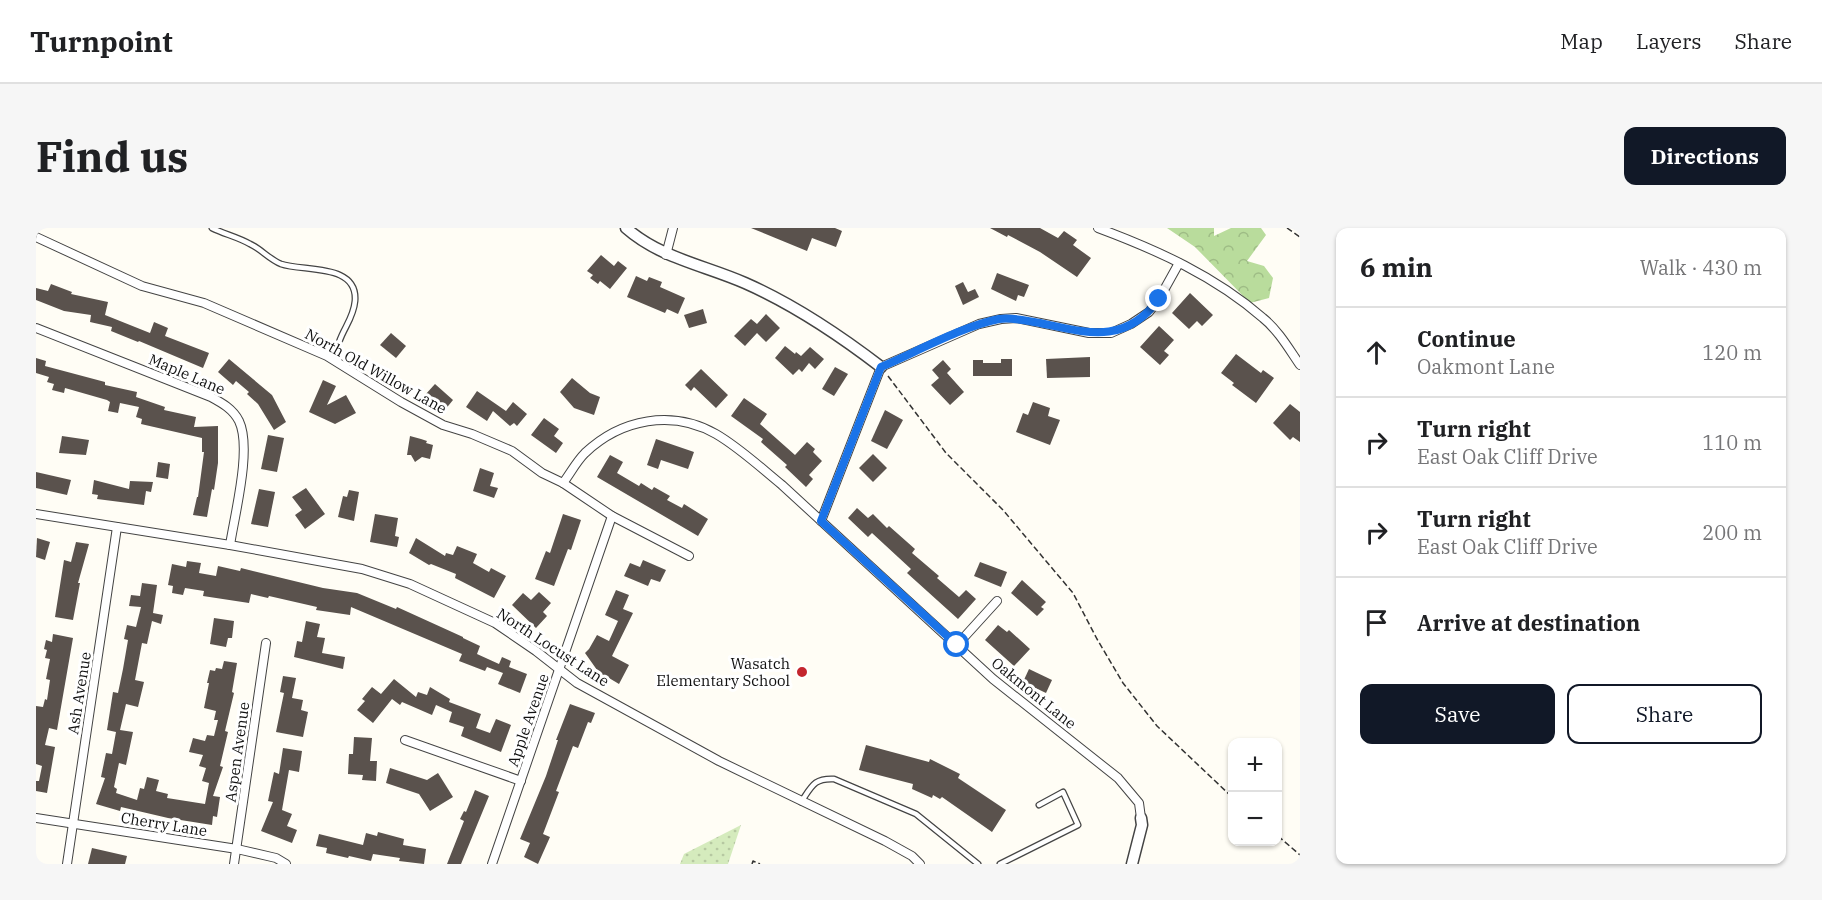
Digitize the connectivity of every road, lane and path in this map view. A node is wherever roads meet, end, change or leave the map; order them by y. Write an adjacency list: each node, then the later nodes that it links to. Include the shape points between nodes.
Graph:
1 (212, 228): 11 (lane, via 249,243 282,264 320,270 351,284 355,301 338,341)
2 (626, 228): 8 (street)
3 (673, 228): 8 (street)
4 (1098, 228): 9 (street)
5 (1287, 228): 7 (path)
6 (36, 237): 11 (street, North Old Willow Lane, via 142,286 204,303)
7 (1300, 237)
8 (666, 255): 13 (street, via 784,301 831,329)
9 (1179, 263): 12 (street, via 1218,284 1264,318); 13 (street, via 1149,312 1111,333 1000,319 979,324)
10 (36, 328): 19 (street, Maple Lane, via 227,406 239,420 245,450)
11 (336, 362): 14 (street, North Old Willow Lane, via 443,425 512,451)
12 (1300, 365)
13 (881, 367): 17 (street); 27 (path, via 946,453 1049,561 1073,593 1123,683 1157,726)
14 (563, 483): 16 (street, North Old Willow Lane); 17 (street, Oakmont Lane, via 583,455 600,440 646,420 680,420 715,434 747,456)
15 (36, 514): 18 (street, North Locust Lane)
16 (612, 516): 20 (street, North Old Willow Lane); 24 (street, Apple Avenue)
17 (821, 521): 23 (street, Oakmont Lane)
18 (117, 527): 19 (street, North Locust Lane); 32 (street, Ash Avenue)
19 (230, 544): 24 (street, North Locust Lane, via 362,569 410,584 495,623)
20 (689, 556)
21 (997, 601): 23 (street)
22 (266, 643): 34 (street, Aspen Avenue)
23 (957, 645): 31 (street, Oakmont Lane, via 1024,706 1118,778 1140,803)
24 (559, 669): 26 (street, Apple Avenue); 28 (street, North Locust Lane, via 577,683)
25 (405, 740): 26 (street)
26 (521, 780): 39 (street, Apple Avenue)
27 (1228, 793)
28 (801, 802): 42 (street, North Locust Lane, via 885,841); 43 (lane, via 815,782 834,779 916,814)
29 (1039, 806): 44 (lane, via 1063,792 1078,825)
30 (36, 818): 32 (street, Cherry Lane)
31 (1141, 818): 45 (street)
32 (73, 823): 34 (street, Cherry Lane); 36 (street, Ash Avenue)
33 (1282, 839): 35 (path)
34 (237, 849): 37 (street, Aspen Avenue); 38 (street, Cherry Lane)
35 (1300, 855)
36 (67, 864)
37 (234, 864)
38 (286, 864)
39 (492, 864)
40 (752, 864): 41 (path)
41 (760, 864)
42 (920, 864)
43 (978, 864)
44 (1000, 864)
45 (1132, 864)

